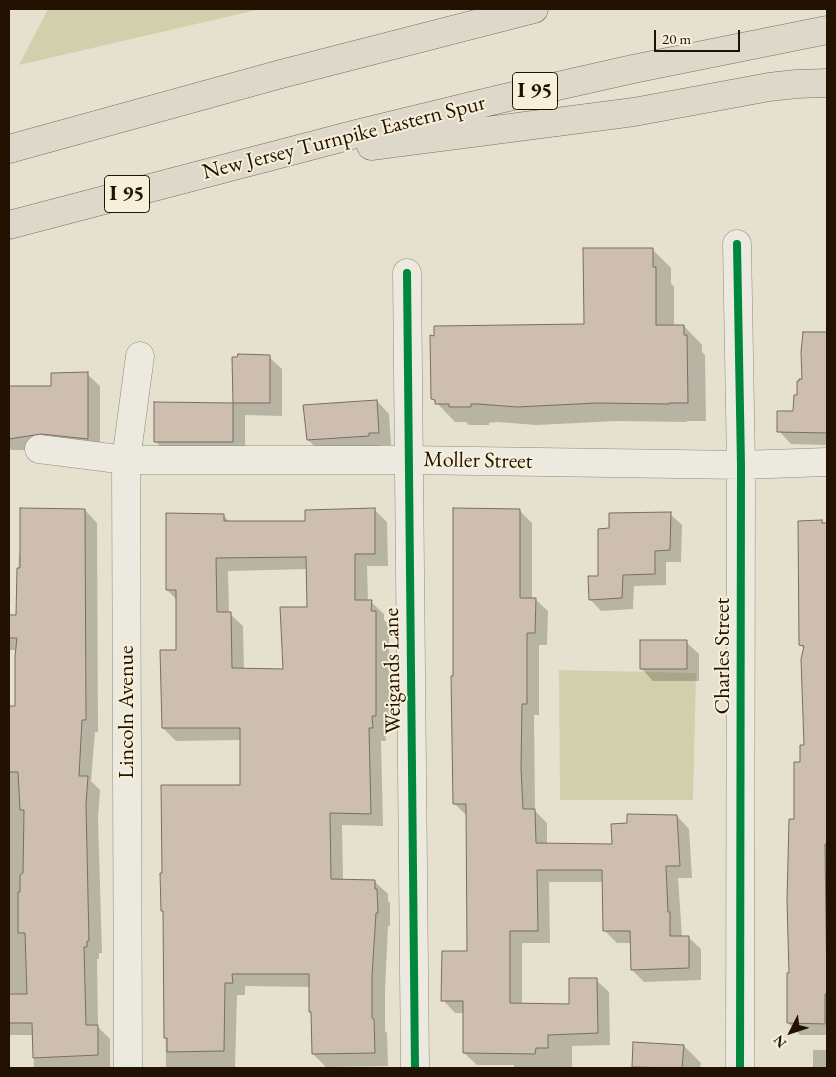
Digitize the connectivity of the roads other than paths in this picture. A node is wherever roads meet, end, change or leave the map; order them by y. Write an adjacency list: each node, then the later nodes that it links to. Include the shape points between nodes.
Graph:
1 (534, 9): 4 (highway)
2 (827, 30): 5 (highway, New Jersey Turnpike Eastern Spur / I 95, via 575,82)
3 (827, 84): 5 (highway, via 769,87 634,112)
4 (9, 149)
5 (245, 162): 6 (highway, New Jersey Turnpike Eastern Spur / I 95)
6 (9, 225)
7 (737, 244): 14 (street, Charles Street)
8 (407, 273): 12 (street, Weigands Lane)
9 (140, 356): 11 (street, Lincoln Avenue)
10 (39, 450): 11 (street, Moller Street)
11 (126, 460): 12 (street, Moller Street); 15 (street, Lincoln Avenue)
12 (409, 460): 14 (street, Moller Street); 16 (street, Weigands Lane)
13 (827, 462): 14 (street, Moller Street)
14 (741, 466): 17 (street, Charles Street)
15 (128, 1068)
16 (415, 1068)
17 (740, 1068)

